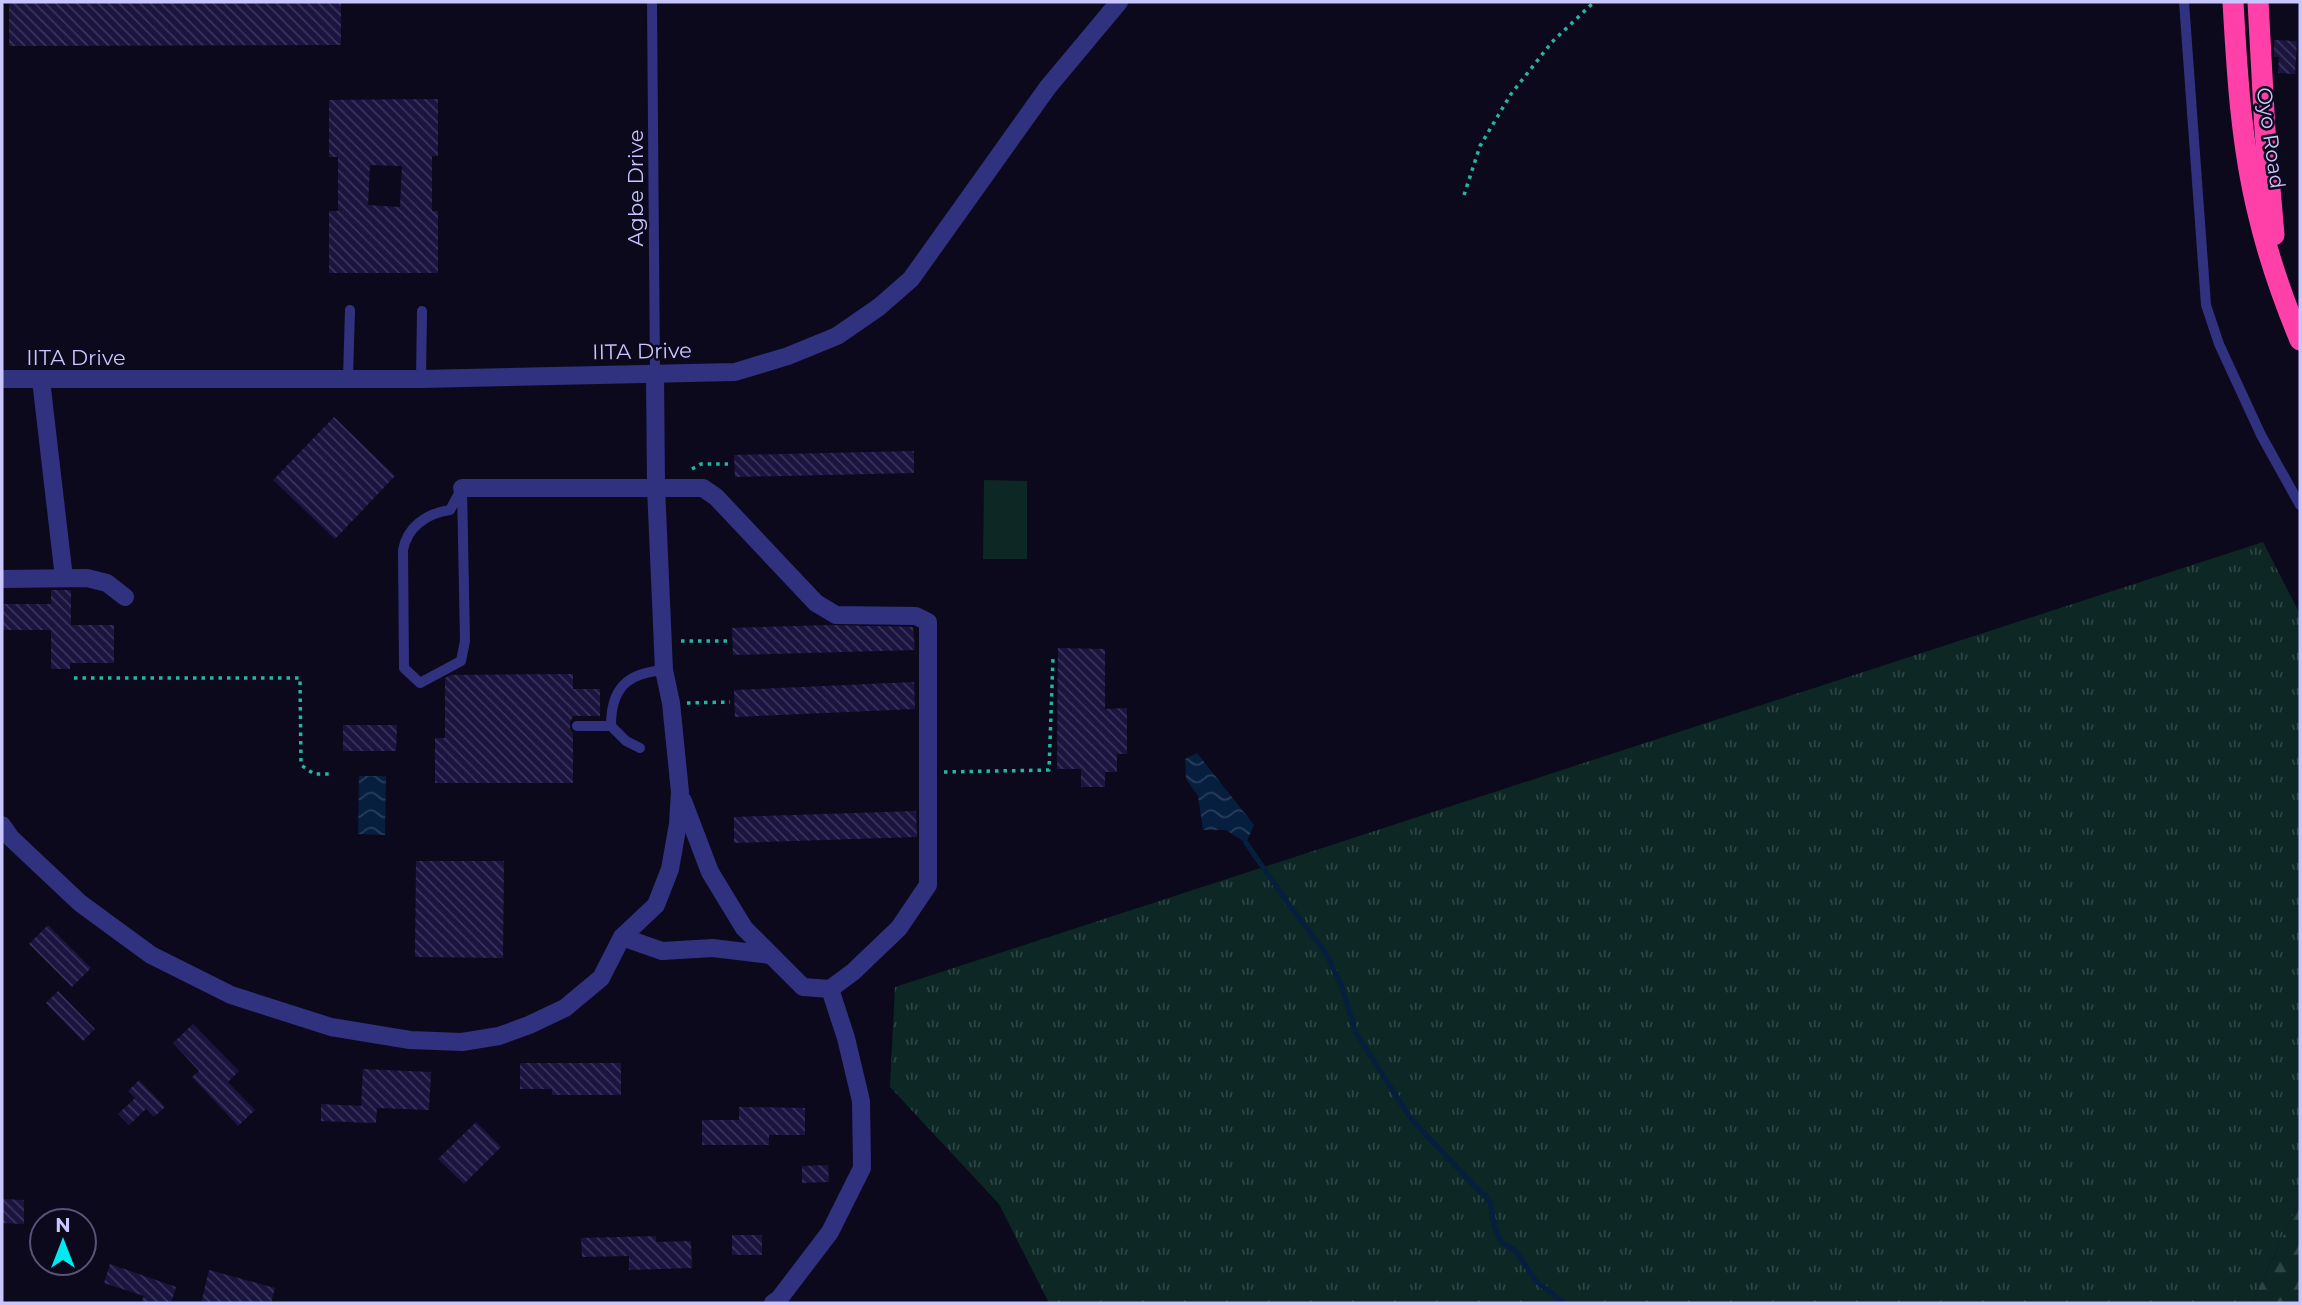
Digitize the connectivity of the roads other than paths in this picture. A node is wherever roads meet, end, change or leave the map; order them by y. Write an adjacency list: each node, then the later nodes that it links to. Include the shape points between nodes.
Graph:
1 (652, 2): 10 (lane, Agbe Drive)
2 (1119, 2): 10 (street, IITA Drive, via 1048,87 911,279 879,307 836,336 735,372)
3 (2184, 2): 17 (lane, via 2206,305 2261,435)
4 (2233, 2): 6 (highway, Oyo Road, via 2238,93 2250,173)
5 (2258, 2): 6 (highway, Oyo Road)
6 (2278, 279): 9 (highway, Oyo Road)
7 (350, 310): 11 (lane)
8 (422, 311): 13 (lane)
9 (2300, 340)
10 (655, 373): 13 (street, IITA Drive); 15 (street)
11 (348, 378): 13 (street, IITA Drive); 14 (street, IITA Drive)
12 (2, 379): 14 (street, IITA Drive)
13 (421, 379)
14 (41, 380): 18 (street)
15 (656, 487): 16 (street); 21 (street); 29 (street, via 703,488 716,497 816,603 836,615 916,615 928,622 928,885 899,928)
16 (462, 488): 16 (lane, via 450,510 434,512 405,539 404,668 420,683 461,662 465,641)
17 (2300, 505)
18 (64, 578): 19 (street); 20 (street, via 107,583)
19 (2, 579)
20 (125, 597)
21 (664, 670): 23 (lane, via 628,679 611,711); 25 (street)
22 (577, 726): 23 (lane)
23 (611, 726): 24 (lane)
24 (640, 748)
25 (680, 792): 27 (street, via 670,869 656,905); 28 (street, via 710,872 744,928)
26 (2, 825): 27 (street, via 80,903 151,955 231,995 331,1027 410,1040 461,1042 499,1036 565,1008 601,978)
27 (622, 937): 28 (street, via 662,951 713,948)
28 (770, 955): 29 (street, via 803,987)
29 (830, 989): 30 (street, via 861,1101 862,1168 830,1232)
30 (773, 1303)

